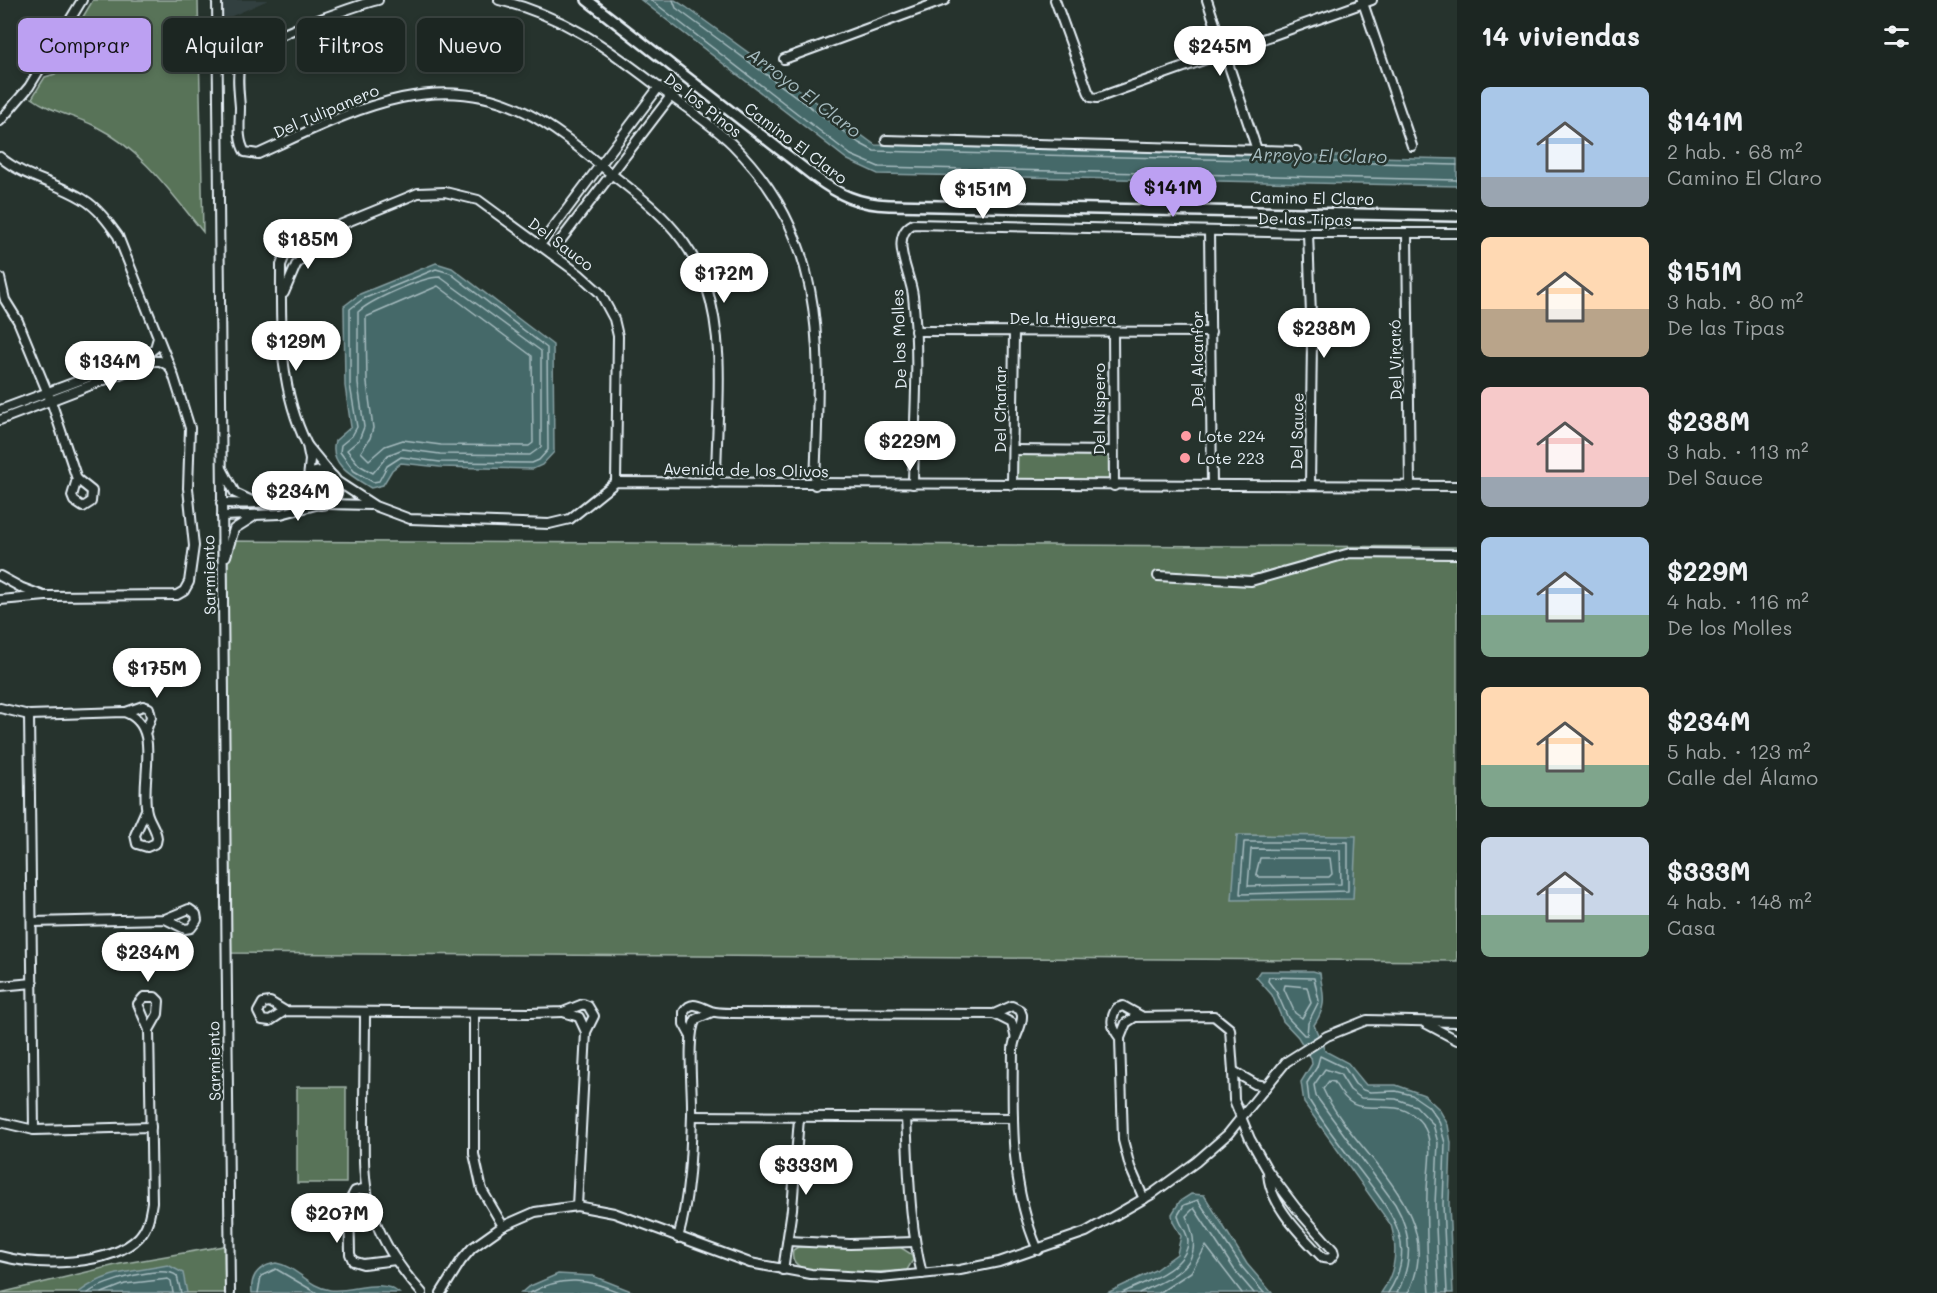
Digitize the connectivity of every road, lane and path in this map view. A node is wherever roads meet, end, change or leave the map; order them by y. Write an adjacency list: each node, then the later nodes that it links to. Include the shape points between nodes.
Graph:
1 (82, 0): 15 (street, via 28,87)
2 (217, 0): 47 (street, Sarmiento)
3 (378, 0): 21 (street, Del Tulipanero, via 337,12 256,46 244,55 239,70 240,141 245,152 258,154 393,98 443,92 487,98 524,111)
4 (499, 0): 13 (street, De los Pinos, via 571,25)
5 (587, 0): 23 (street, Camino El Claro, via 814,177 857,202)
6 (945, 0): 12 (street)
7 (1055, 0): 11 (street, via 1091,97)
8 (1207, 0): 11 (street)
9 (1372, 0): 10 (street)
10 (1363, 2): 11 (street); 17 (street)
11 (1225, 51): 18 (street)
12 (784, 59)
13 (659, 87): 14 (street, De los Pinos); 21 (street)
14 (671, 96): 22 (street); 54 (street, De los Pinos, via 730,142 753,168 778,205 803,262 814,300 818,340)
15 (0, 121)
16 (886, 140): 18 (street)
17 (1412, 146)
18 (1257, 150): 19 (street)
19 (1296, 151)
20 (0, 157): 39 (street, via 27,175 84,199 107,220 128,257)
21 (600, 165): 22 (street, Del Tulipanero); 30 (street)
22 (611, 173): 31 (street); 52 (street, Del Tulipanero, via 672,224 706,285 717,335)
23 (1457, 216)
24 (903, 231): 25 (street, De las Tipas, via 917,223); 35 (street, De los Molles, via 900,242 911,282)
25 (1209, 231): 27 (street, De las Tipas); 38 (street, Del Alcanfor)
26 (327, 232): 30 (street, Del Sauco, via 412,195 445,192 487,205); 34 (street, Del Sauco, via 296,265); 34 (street, Del Sauco, via 298,243 284,254)
27 (1308, 233): 29 (street, De las Tipas); 57 (street, Del Sauce, via 1312,342)
28 (1457, 233): 29 (street, De las Tipas)
29 (1407, 234): 60 (street, Del Viraró)
30 (540, 244): 31 (street, Del Sauco)
31 (551, 253): 51 (street, Del Sauco, via 595,288 614,319 619,350)
32 (0, 278): 33 (street)
33 (2, 299): 41 (street, via 18,321)
34 (282, 301): 44 (street, Del Sauco, via 286,390)
35 (915, 331): 36 (street, De la Higuera); 53 (street, De los Molles)
36 (1014, 332): 37 (street, De la Higuera); 45 (street, Del Chañar)
37 (1113, 332): 38 (street, De la Higuera); 46 (street, Del Níspero)
38 (1211, 332): 56 (street, Del Alcanfor)
39 (158, 336): 40 (street); 41 (street, via 155,348 145,356)
40 (170, 367): 41 (street, via 154,361); 71 (street, via 190,429 188,488 194,546 189,582 184,591 166,597)
41 (49, 397): 42 (street); 43 (street); 49 (street)
42 (0, 410)
43 (0, 420)
44 (307, 445): 48 (street); 50 (street)
45 (1014, 450): 46 (street); 55 (street, Del Chañar)
46 (1113, 451): 58 (street, Del Níspero)
47 (221, 464): 61 (street, Sarmiento); 62 (street, via 235,493)
48 (334, 478): 50 (street, via 321,472); 63 (street, via 337,494); 64 (street)
49 (77, 479)
50 (307, 481): 62 (street, via 289,496); 63 (street, via 308,498)
51 (616, 483): 52 (street, Avenida de los Olivos); 64 (street, via 570,519 549,524 422,521)
52 (716, 483): 54 (street, Avenida de los Olivos)
53 (913, 484): 54 (street, Avenida de los Olivos); 55 (street, Avenida de los Olivos)
54 (815, 485)
55 (1012, 485): 58 (street, Avenida de los Olivos)
56 (1212, 485): 57 (street, Avenida de los Olivos); 58 (street, Avenida de los Olivos)
57 (1310, 485): 60 (street, Avenida de los Olivos)
58 (1114, 486)
59 (1457, 486): 60 (street, Avenida de los Olivos)
60 (1410, 487)
61 (221, 502): 62 (street); 66 (street, Sarmiento)
62 (256, 503)
63 (323, 505): 64 (street); 65 (street)
64 (375, 506)
65 (256, 515): 66 (street); 68 (street, via 241,523 230,536)
66 (222, 516): 68 (street, Sarmiento)
67 (1457, 554): 70 (street, via 1350,552 1251,581)
68 (222, 575): 120 (street, Sarmiento)
69 (0, 576): 71 (street)
70 (1158, 576)
71 (46, 596): 72 (street)
72 (0, 600)
73 (0, 708): 75 (street)
74 (124, 712): 75 (street); 76 (street, via 138,718); 76 (street, via 149,708 152,717)
75 (29, 715): 79 (street)
76 (146, 731): 77 (street)
77 (146, 810)
78 (165, 919): 79 (street)
79 (32, 922): 80 (street)
80 (33, 983): 81 (street); 106 (street)
81 (0, 986)
82 (285, 1011): 85 (street)
83 (563, 1012): 86 (street); 92 (street, via 579,1017); 92 (street, via 578,1004 588,1006 594,1016)
84 (712, 1012): 87 (street); 93 (street, via 696,1019); 93 (street, via 698,1005 687,1008 683,1018)
85 (365, 1013): 86 (street); 108 (street)
86 (474, 1014): 111 (street, via 474,1154 482,1190)
87 (994, 1014): 94 (street, via 1012,1023); 94 (street, via 1007,1006 1020,1010 1022,1021)
88 (1141, 1016): 95 (street, via 1130,1018); 95 (street, via 1127,1007 1117,1008 1112,1020); 97 (street, via 1221,1019 1232,1035)
89 (1420, 1021): 90 (street); 96 (street); 98 (street, via 1367,1020 1327,1036 1286,1062)
90 (1457, 1022)
91 (149, 1030): 105 (street)
92 (586, 1032): 110 (street)
93 (690, 1035): 99 (street)
94 (1015, 1035): 102 (street)
95 (1120, 1038): 109 (street, via 1123,1140)
96 (1457, 1040)
97 (1233, 1071): 98 (street); 103 (street, via 1234,1101)
98 (1266, 1086): 103 (street)
99 (692, 1116): 100 (street); 112 (street, via 686,1200)
100 (799, 1118): 101 (street); 113 (street)
101 (906, 1118): 102 (street); 114 (street)
102 (1013, 1118): 115 (street, via 1020,1190)
103 (1241, 1121): 107 (street); 109 (street, via 1196,1162)
104 (0, 1122): 106 (street)
105 (151, 1127): 106 (street); 116 (street, via 150,1217 140,1236 110,1253 75,1261 34,1262)
106 (34, 1130)
107 (1268, 1171): 107 (street, via 1270,1190 1285,1213 1319,1254 1330,1259 1334,1254 1331,1247)
108 (366, 1188): 117 (street); 117 (street, via 355,1191 348,1202 350,1254 363,1264)
109 (1144, 1199): 115 (street, via 1086,1232)
110 (577, 1206): 111 (street, via 535,1212); 112 (street, via 614,1213)
111 (502, 1226): 122 (street, via 460,1261)
112 (678, 1238): 118 (street)
113 (788, 1241): 114 (street); 118 (street)
114 (914, 1242): 119 (street)
115 (1038, 1250): 119 (street, via 999,1262)
116 (0, 1256)
117 (396, 1260): 121 (street)
118 (783, 1270): 119 (street, via 862,1278)
119 (922, 1274)
120 (230, 1293)
121 (421, 1293)
122 (441, 1293)

